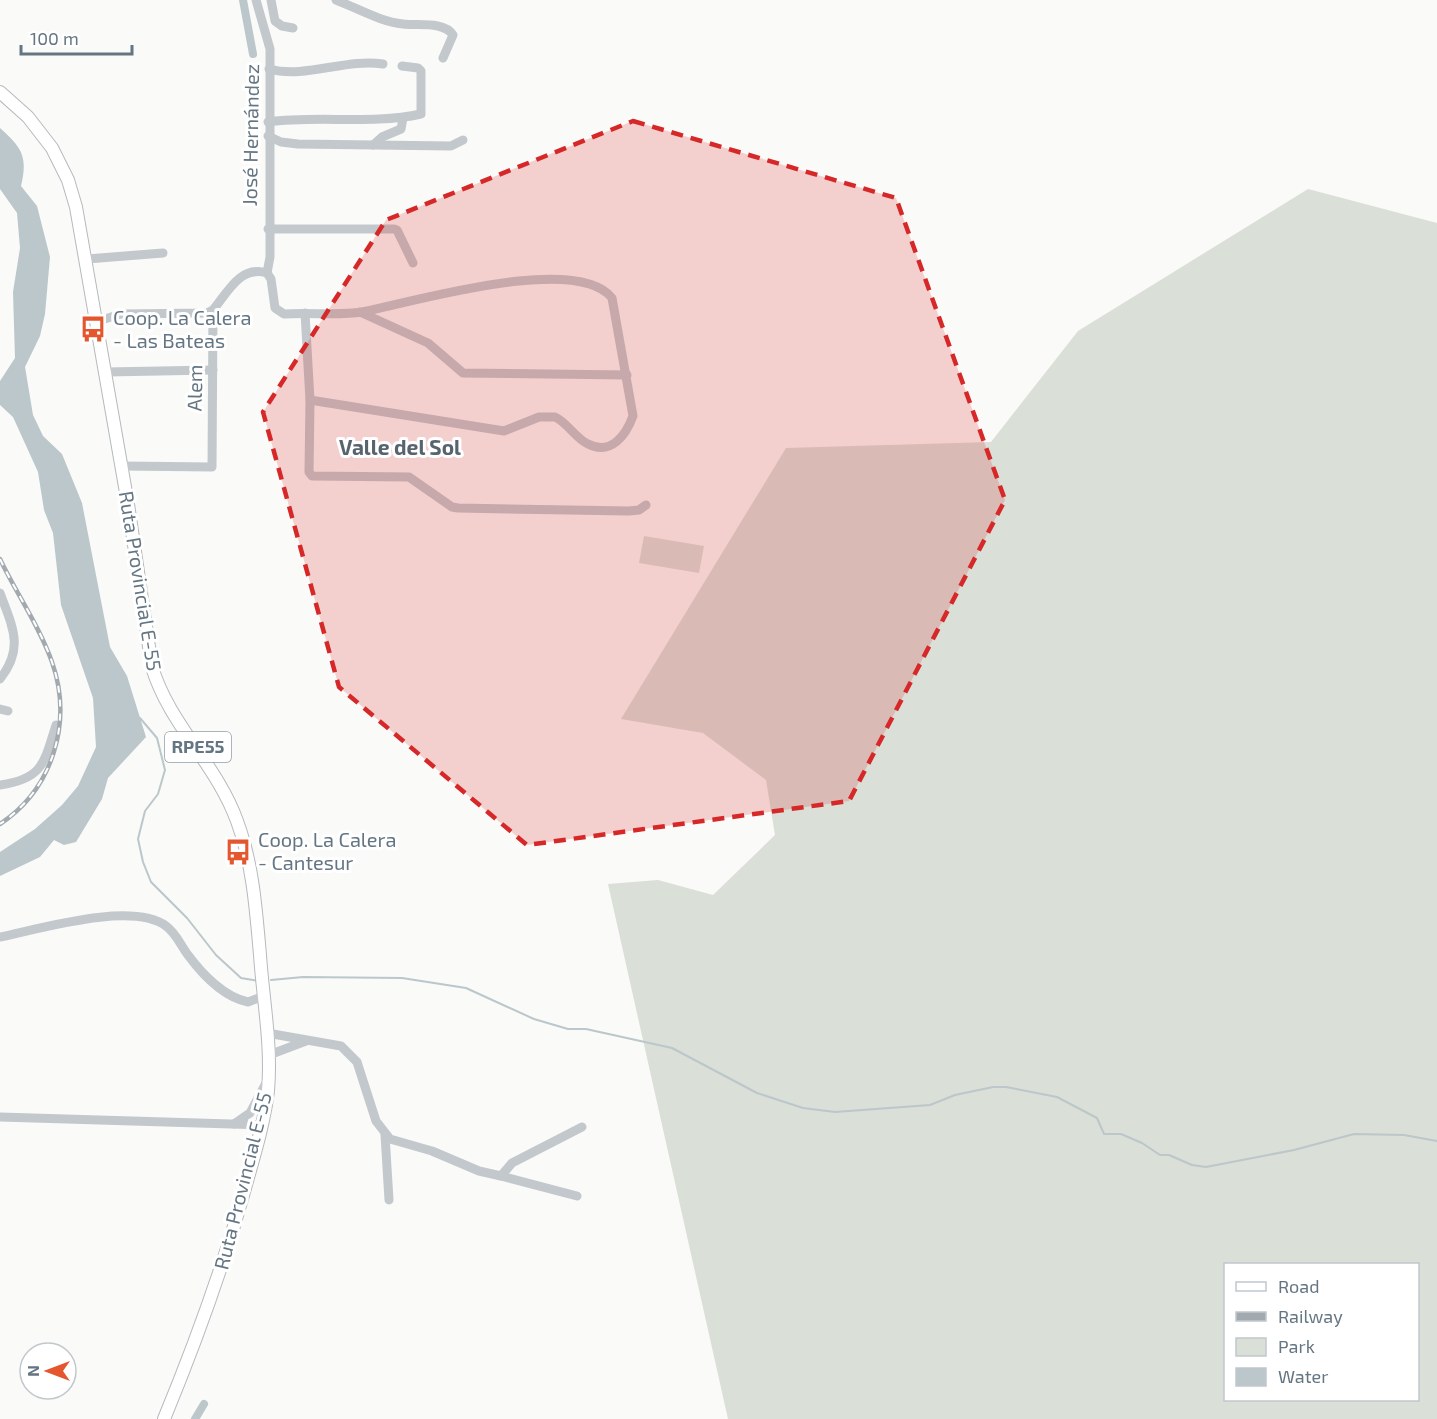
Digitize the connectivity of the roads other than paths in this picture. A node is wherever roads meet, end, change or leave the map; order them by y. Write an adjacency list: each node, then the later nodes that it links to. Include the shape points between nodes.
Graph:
1 (256, 0): 8 (street, José Hernández, via 268,39)
2 (272, 0): 4 (street, via 275,21)
3 (336, 0): 5 (street, via 399,24 449,30 453,35)
4 (293, 28)
5 (443, 57)
6 (383, 64): 8 (street)
7 (402, 66): 10 (street, via 421,71 422,111)
8 (270, 69): 11 (street, José Hernández)
9 (0, 92): 17 (main road, Ruta Provincial E-55 / RPE55, via 28,117 57,158 72,193)
10 (403, 118): 11 (street); 14 (street, via 401,129)
11 (268, 122): 12 (street, José Hernández)
12 (268, 136): 14 (street, via 288,144); 15 (street, José Hernández)
13 (463, 140): 14 (street, via 451,146)
14 (373, 145)
15 (268, 229): 18 (street, via 394,229); 19 (street, José Hernández)
16 (163, 253): 17 (street)
17 (87, 259): 23 (main road, Ruta Provincial E-55 / RPE55)
18 (413, 263)
19 (267, 273): 20 (street, via 250,270 243,274); 22 (street, José Hernández, via 275,308 284,315)
20 (213, 310): 23 (street, via 200,314 121,314); 24 (street, Alem)
21 (360, 312): 22 (street, José Hernández); 26 (street, via 428,343 463,373); 26 (street, via 433,295 534,279 556,278 599,286 612,298)
22 (305, 313): 27 (street)
23 (98, 321): 25 (main road, Ruta Provincial E-55 / RPE55)
24 (213, 370): 25 (street); 28 (street, Alem, via 212,467)
25 (106, 372): 28 (main road, Ruta Provincial E-55 / RPE55)
26 (627, 375): 27 (street, via 633,416 620,440 610,447 587,444 555,417 539,417 504,431)
27 (310, 400): 29 (street, via 312,476 409,477 458,508 629,511)
28 (122, 466): 35 (main road, Ruta Provincial E-55 / RPE55, via 150,660 164,699 216,775 240,830 253,891)
29 (646, 505)
30 (0, 593): 31 (street, via 16,646 10,667)
31 (0, 679)
32 (56, 725): 33 (street, via 38,770 26,780)
33 (0, 785)
34 (0, 937): 35 (street, via 93,918 143,917 166,926 203,974 232,996 248,1002)
35 (264, 996): 36 (main road, Ruta Provincial E-55 / RPE55)
36 (267, 1033): 37 (street); 38 (main road, Ruta Provincial E-55 / RPE55)
37 (309, 1041): 38 (street); 44 (street, via 333,1042 352,1055)
38 (268, 1055): 39 (main road, Ruta Provincial E-55 / RPE55)
39 (268, 1079): 41 (street, via 250,1113); 42 (main road, Ruta Provincial E-55 / RPE55)
40 (0, 1117): 41 (street)
41 (232, 1125): 42 (street)
42 (262, 1125): 48 (main road, Ruta Provincial E-55 / RPE55, via 213,1294)
43 (582, 1127): 45 (street, via 512,1163)
44 (385, 1135): 45 (street); 47 (street)
45 (501, 1176): 46 (street)
46 (577, 1196)
47 (389, 1200)
48 (164, 1419)

